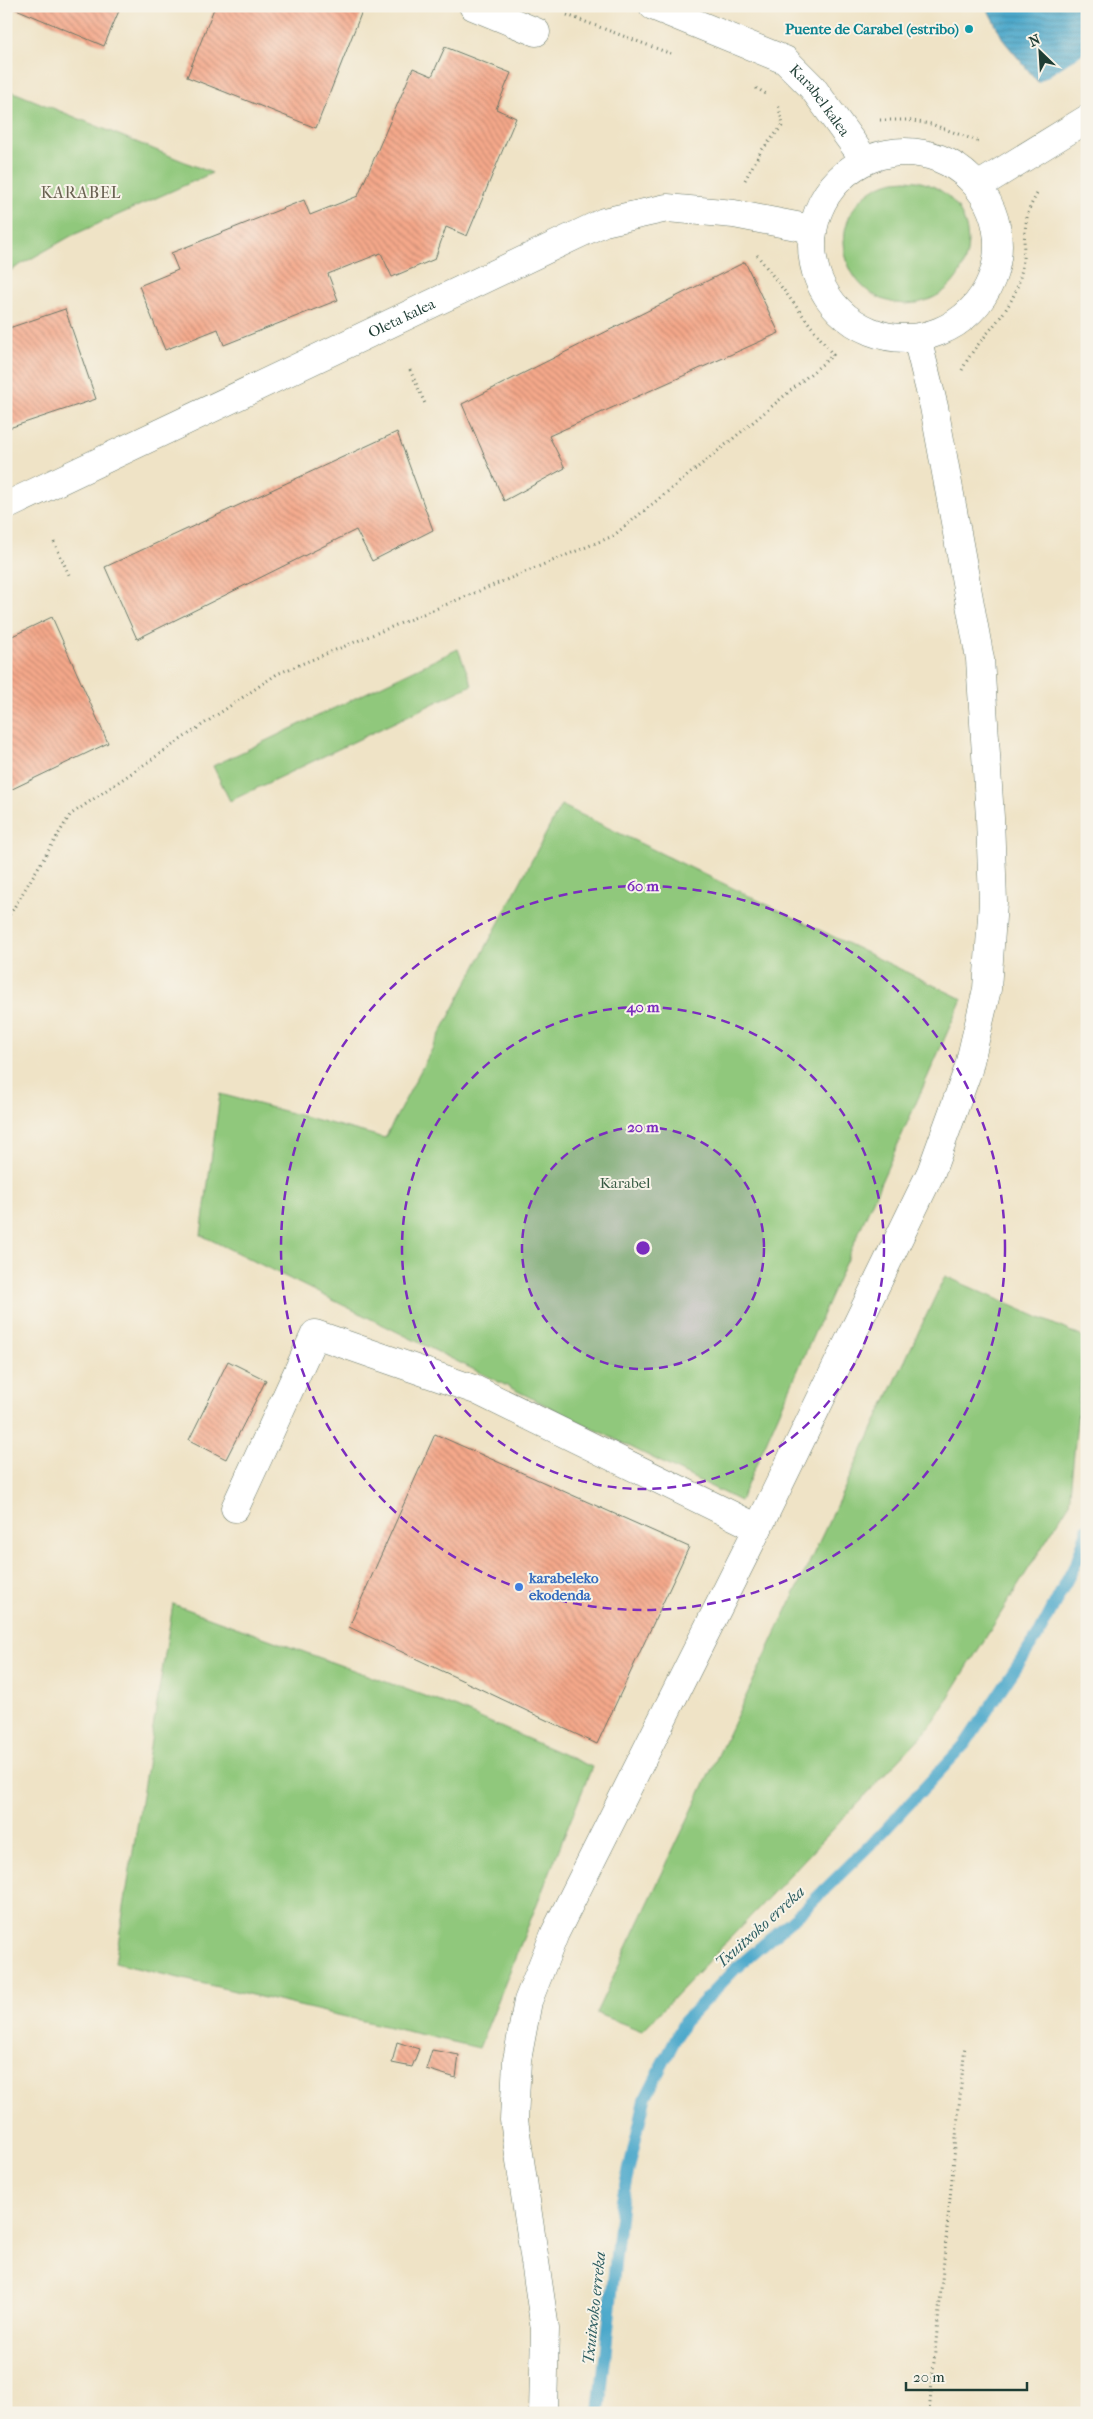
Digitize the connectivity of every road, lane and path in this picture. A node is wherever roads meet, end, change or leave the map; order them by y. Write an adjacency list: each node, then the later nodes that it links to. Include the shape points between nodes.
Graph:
1 (472, 6): 3 (street)
2 (653, 6): 11 (street, Karabel kalea, via 785,60 812,87)
3 (536, 32): 4 (path, via 564,14)
4 (680, 58)
5 (750, 85): 6 (path)
6 (770, 96)
7 (777, 100): 14 (path, via 783,126 761,151 740,191)
8 (874, 116): 10 (path, via 880,120 931,124 975,142)
9 (1087, 119): 12 (street)
10 (983, 142)
11 (865, 160): 12 (street, via 895,152 926,153 955,165); 15 (street, via 830,188)
12 (978, 186): 17 (street, via 992,210 999,238 996,266 986,292 968,314 944,329)
13 (1040, 188): 19 (path, via 1029,209 1024,265 1016,290 1002,315 976,344 962,370)
14 (734, 214): 15 (street, Oleta kalea); 21 (street, Oleta kalea, via 667,208 604,222)
15 (812, 229): 17 (street, via 812,254 818,278 829,300 846,318 868,331 892,338)
16 (752, 247): 24 (path, via 833,355 613,536 276,674 70,815)
17 (917, 338): 26 (street, via 934,407 980,659 993,902 987,989 968,1070 931,1172)
18 (410, 370): 20 (path)
19 (962, 378)
20 (426, 406)
21 (6, 506)
22 (54, 542): 23 (path)
23 (70, 577)
24 (7, 918)
25 (234, 1508): 26 (street, via 315,1334 476,1390)
26 (758, 1528): 28 (street, via 555,1933 528,2001 517,2060 514,2120 545,2329)
27 (965, 2045): 29 (path)
28 (543, 2413)
29 (929, 2413)

